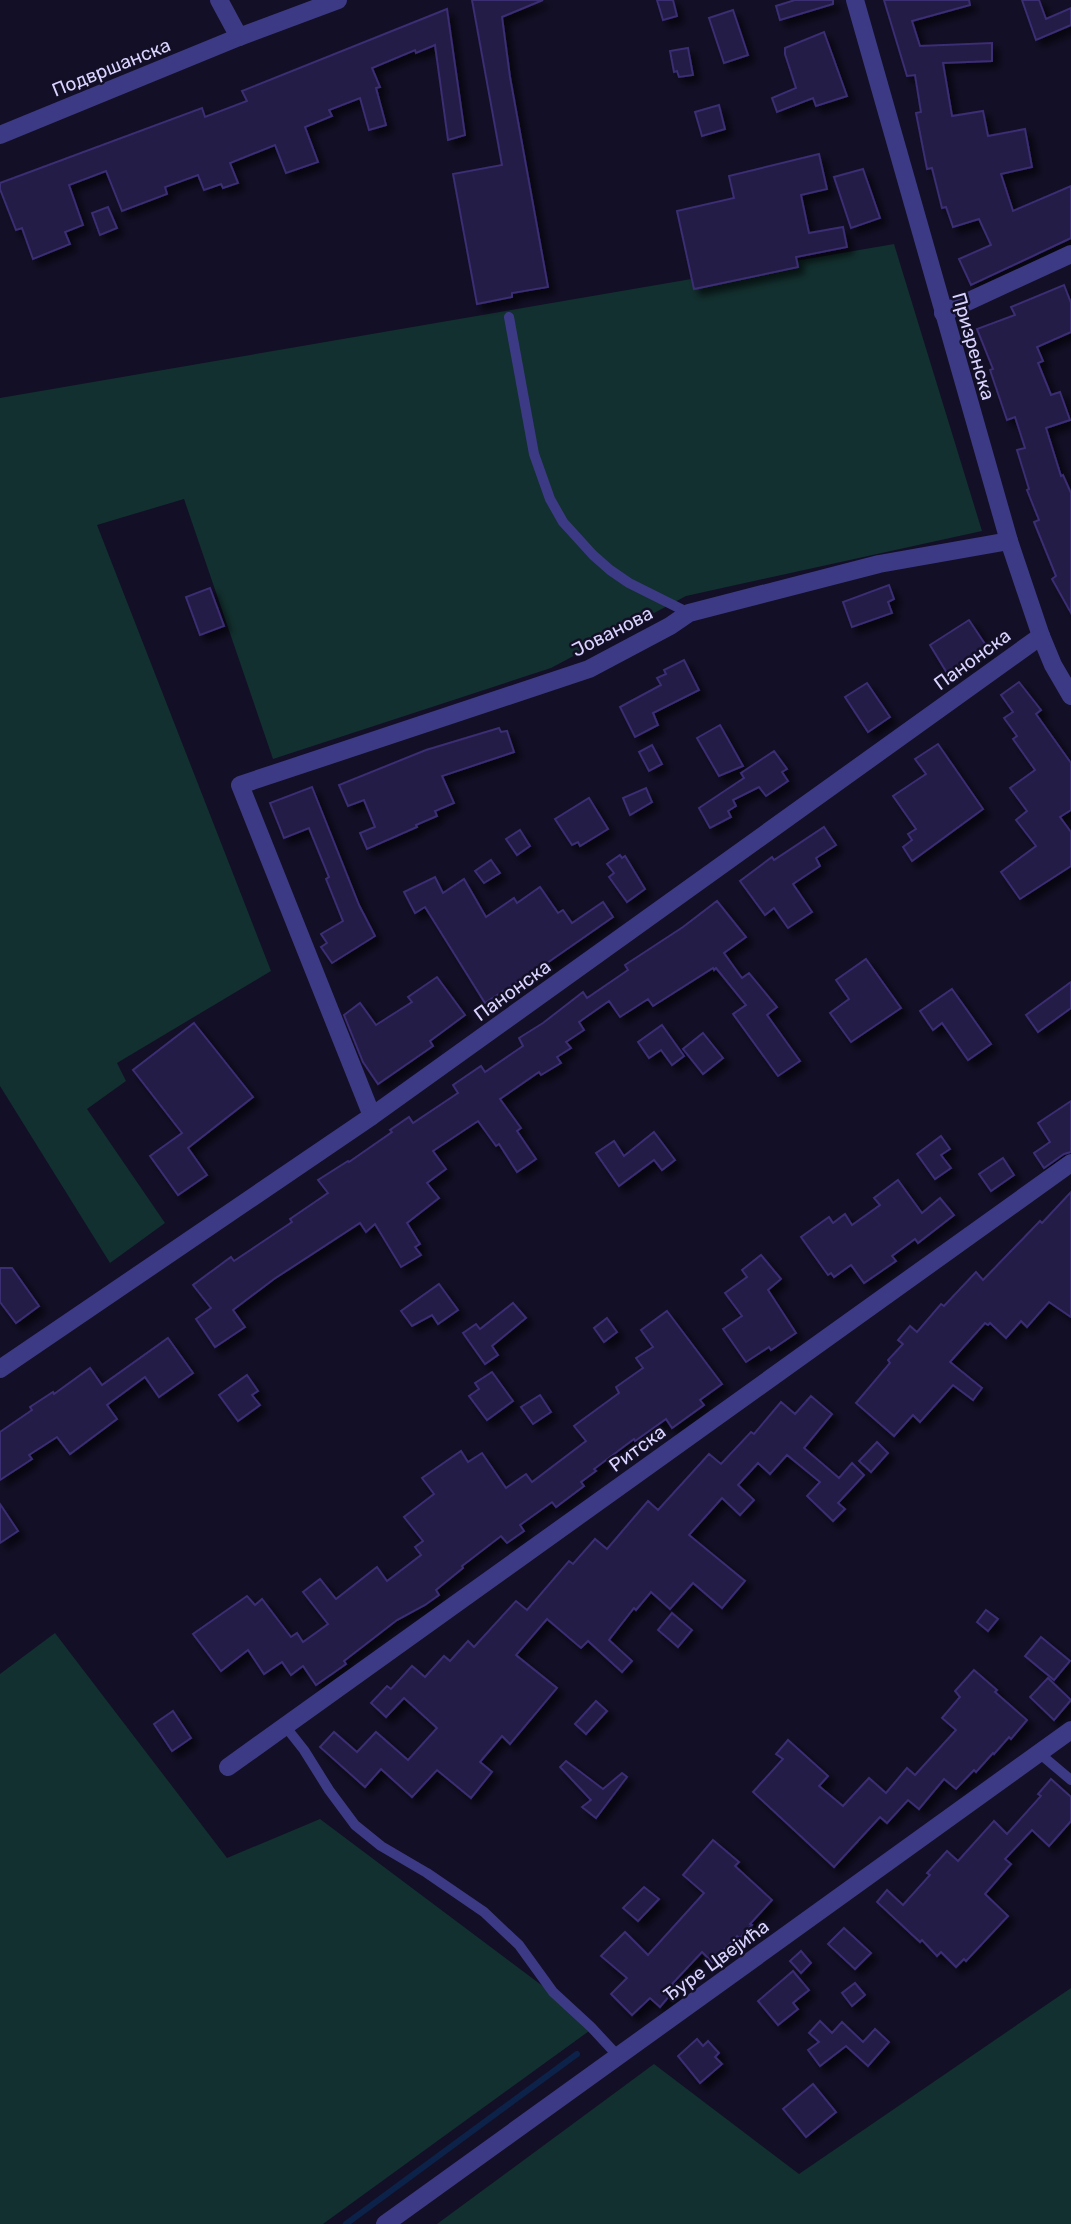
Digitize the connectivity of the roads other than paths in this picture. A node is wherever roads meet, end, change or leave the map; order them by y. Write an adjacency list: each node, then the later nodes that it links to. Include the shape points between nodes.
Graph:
1 (219, 0): 4 (street)
2 (338, 0): 4 (street, Подвршанска)
3 (855, 0): 7 (street, Призренска)
4 (239, 37): 5 (street, Подвршанска)
5 (0, 135)
6 (1071, 254): 7 (street)
7 (943, 313): 9 (street, Призренска)
8 (509, 317): 10 (lane, via 534,454 563,522 593,555 629,583)
9 (1009, 541): 10 (street, Јованова, via 879,564); 11 (street, Призренска)
10 (689, 612): 13 (street, Јованова, via 589,669 240,785)
11 (1041, 636): 12 (street, Призренска); 13 (street, Панонска)
12 (1071, 696)
13 (372, 1116): 15 (street, Панонска)
14 (1071, 1163): 16 (street, Ритска)
15 (0, 1368)
16 (285, 1726): 19 (street, Ритска); 21 (lane, via 355,1825 484,1912 519,1945 553,1992)
17 (1071, 1730): 18 (street, Ђуре Цвејића)
18 (1039, 1753): 20 (lane); 21 (street, Ђуре Цвејића)
19 (228, 1767)
20 (1071, 1780)
21 (618, 2056): 22 (street, Ђуре Цвејића)
22 (385, 2224)

